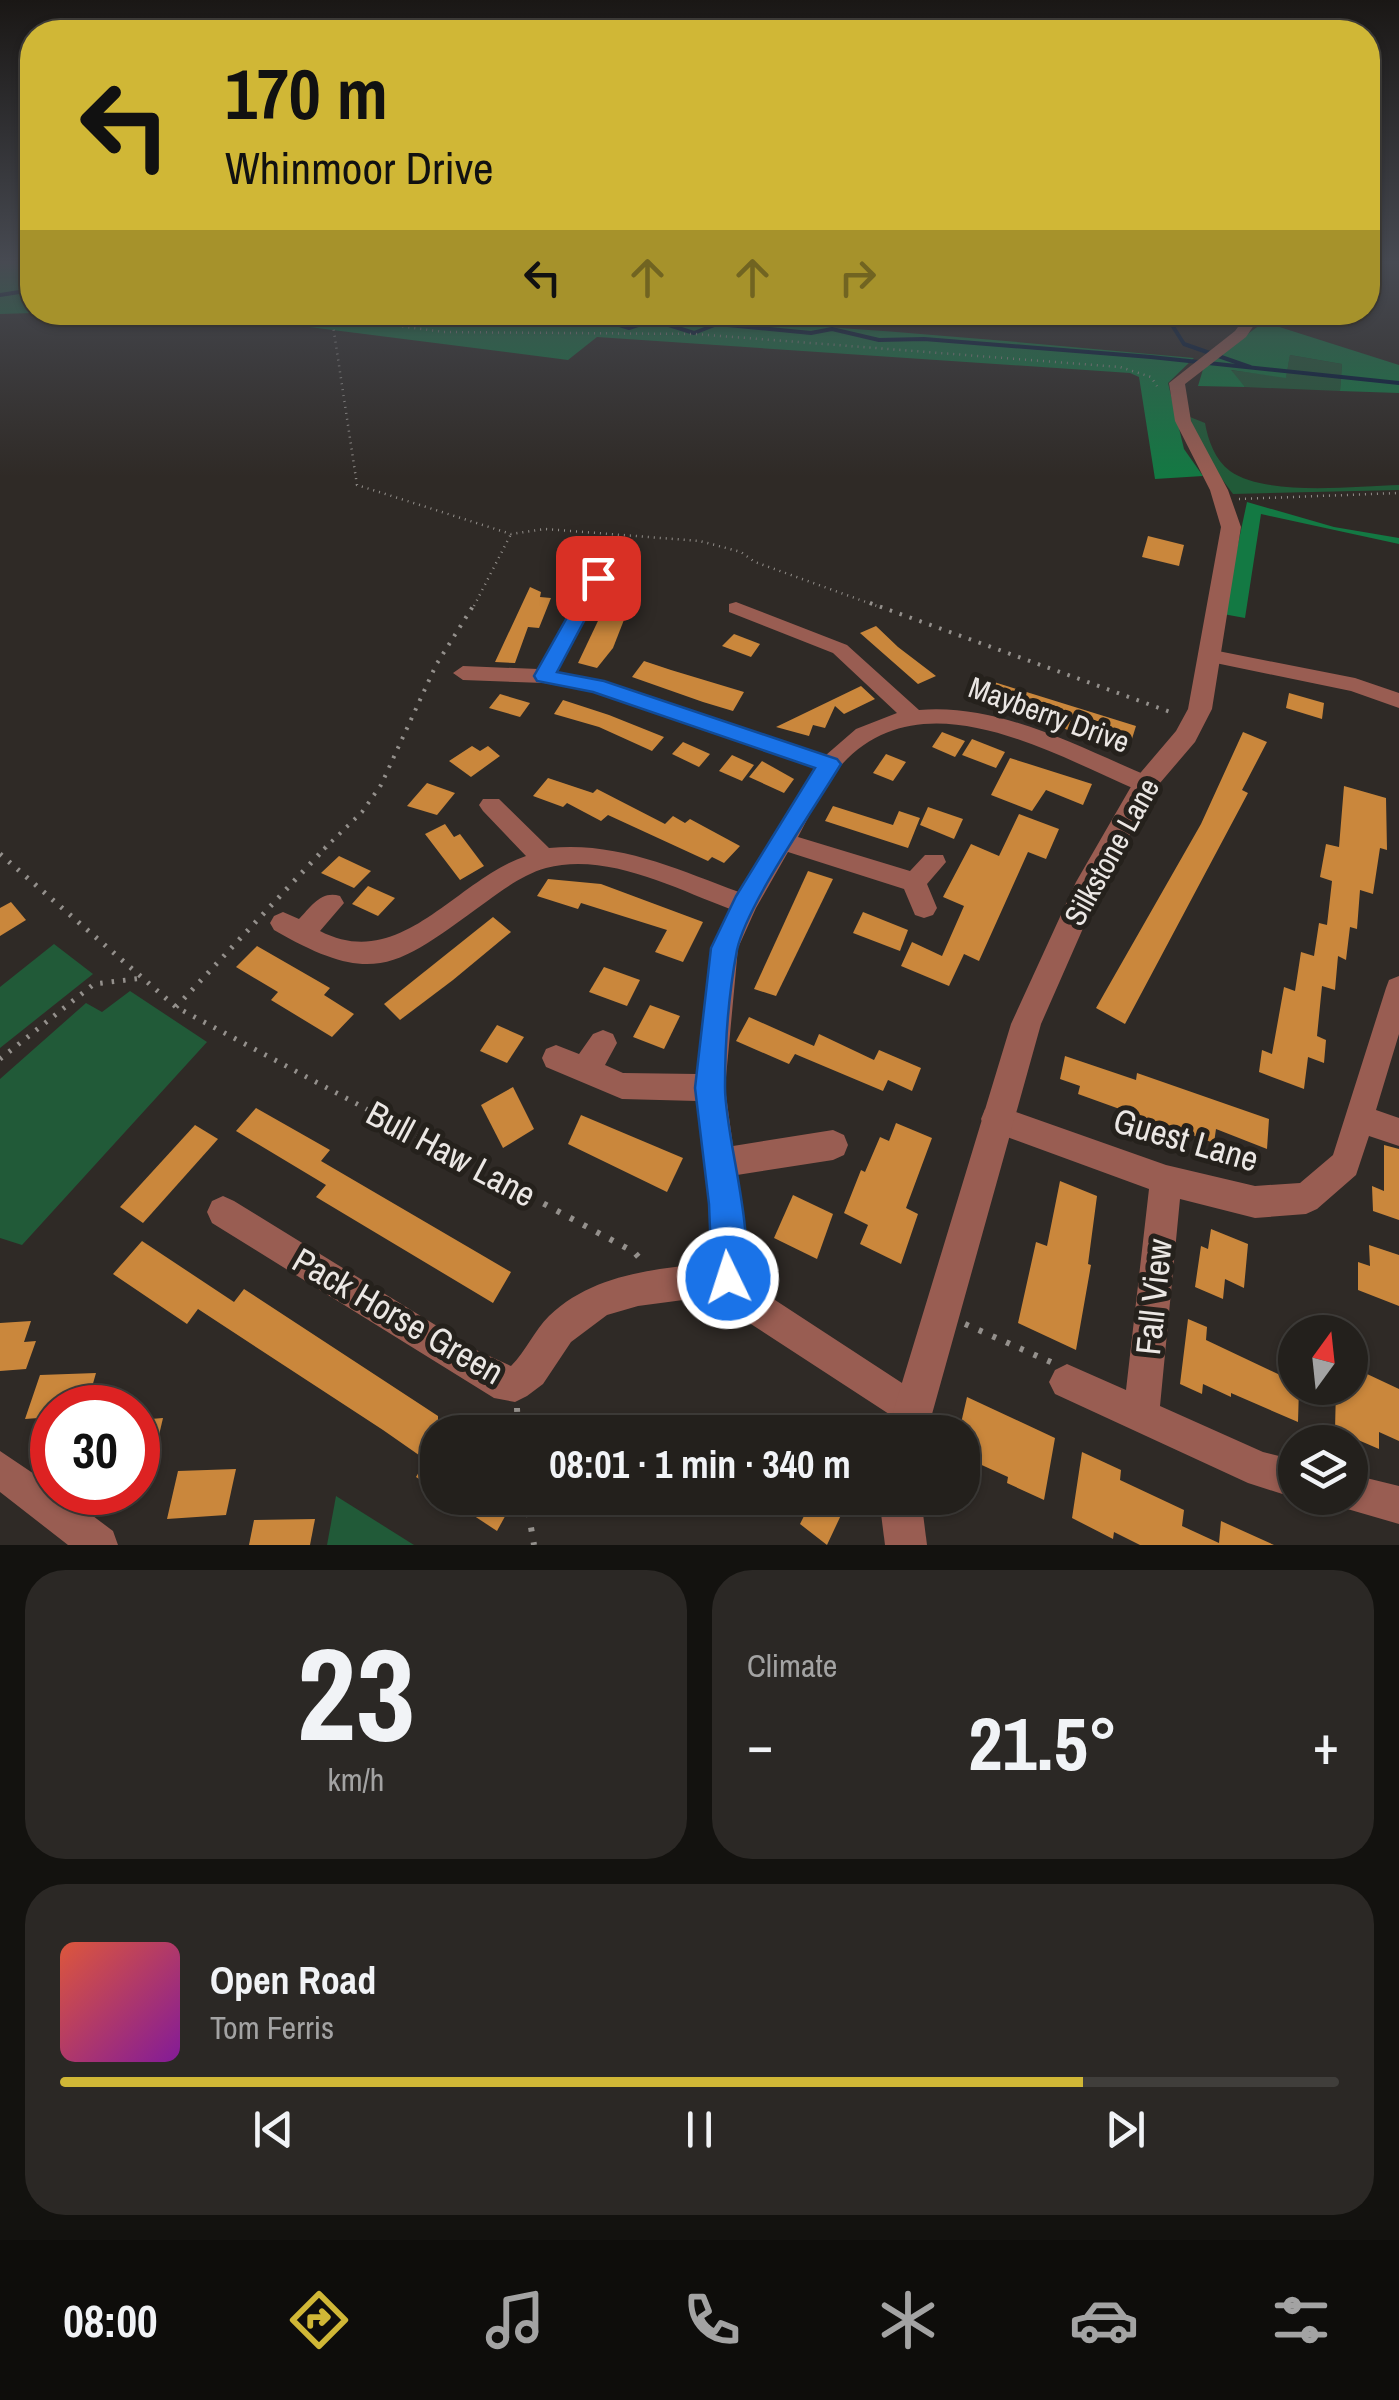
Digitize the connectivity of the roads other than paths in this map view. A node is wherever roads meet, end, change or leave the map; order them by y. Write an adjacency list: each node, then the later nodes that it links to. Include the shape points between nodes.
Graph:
1 (1238, 333): 4 (street, Silkstone Lane, via 1177,383 1193,448 1227,500 1231,528)
2 (601, 586): 6 (street)
3 (742, 615): 8 (street, via 840,650)
4 (1208, 655): 7 (street); 10 (street, Silkstone Lane, via 1194,721)
5 (463, 673): 6 (street)
6 (544, 676): 9 (street, via 596,686)
7 (1399, 701)
8 (912, 715): 9 (street, Mayberry Drive, via 856,740); 10 (street, Mayberry Drive, via 963,714)
9 (829, 764): 12 (street, Mayberry Drive)
10 (1144, 784): 25 (street, Silkstone Lane, via 1086,890 1026,1024)
11 (491, 805): 13 (street)
12 (782, 841): 15 (street); 17 (street, Mayberry Drive)
13 (544, 858): 16 (street, via 516,868 389,952 339,952 292,928); 17 (street, via 604,856)
14 (934, 862): 15 (street)
15 (914, 882): 18 (street)
16 (330, 903)
17 (745, 904): 23 (street, Mayberry Drive, via 724,948)
18 (924, 908)
19 (1399, 988): 24 (street, Guest Lane)
20 (603, 1043): 22 (street)
21 (556, 1058): 22 (street)
22 (585, 1070): 23 (street, via 640,1089)
23 (710, 1088): 28 (street, Mayberry Drive)
24 (1362, 1118): 26 (street); 29 (street, Guest Lane, via 1345,1164 1306,1198 1255,1202)
25 (996, 1119): 29 (street, Guest Lane); 35 (street, Silkstone Lane)
26 (1399, 1132)
27 (833, 1144): 28 (street)
28 (717, 1164): 31 (street, Mayberry Drive)
29 (1166, 1180): 33 (street, Fall View)
30 (224, 1212): 31 (street, Pack Horse Green, via 494,1380 515,1384 534,1372 556,1332 614,1294)
31 (728, 1278): 34 (street, via 746,1301)
32 (1067, 1382): 33 (street)
33 (1141, 1414): 37 (street)
34 (900, 1415)
35 (911, 1415)
36 (0, 1469): 41 (street)
37 (1278, 1474)
38 (1368, 1498): 39 (street)
39 (1399, 1506)
40 (902, 1515): 42 (street)
41 (99, 1545)
42 (906, 1545)

